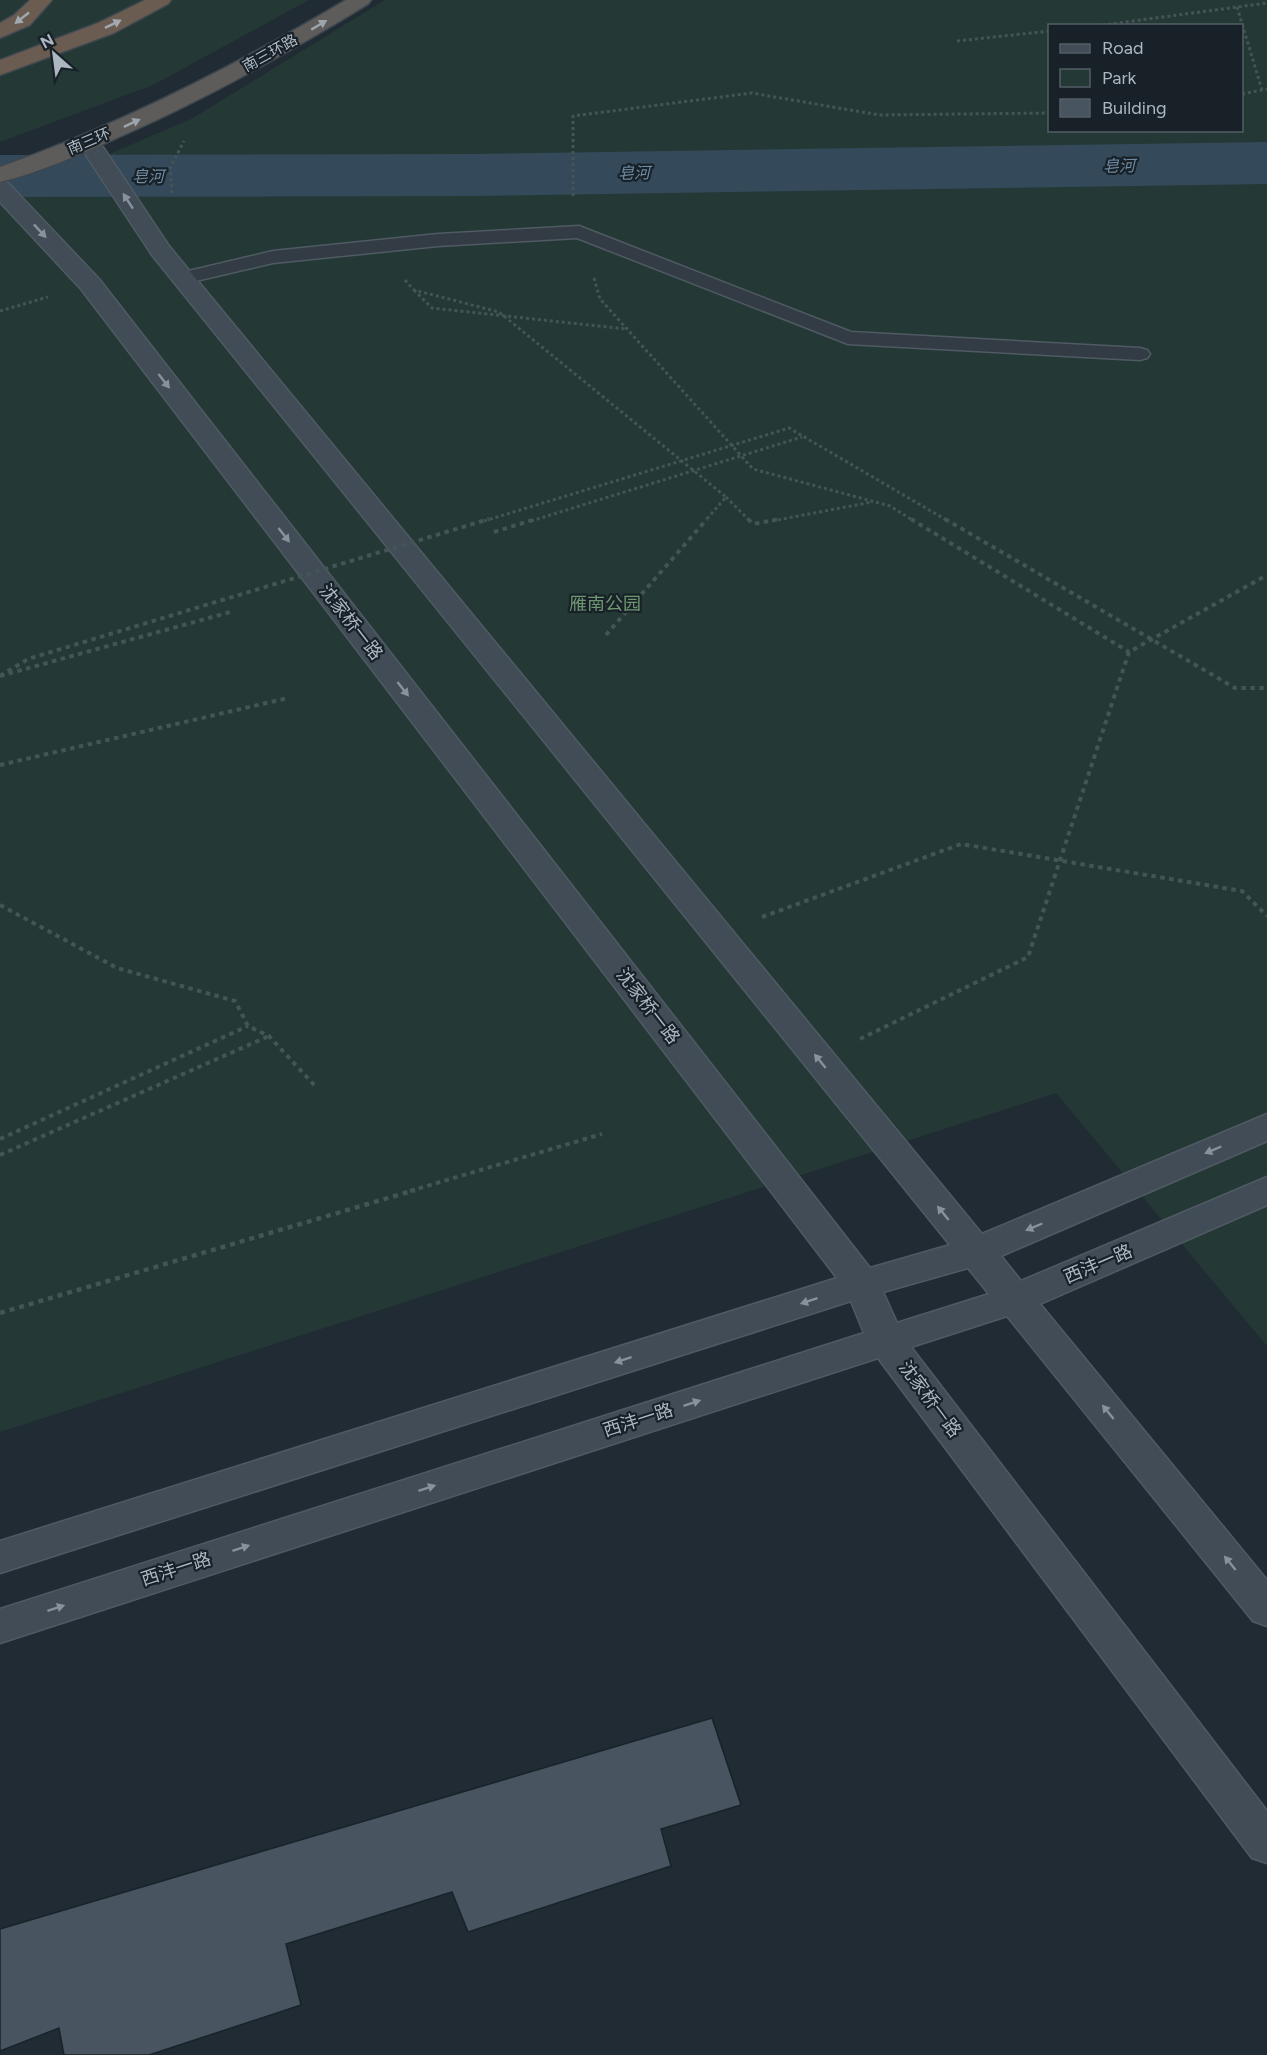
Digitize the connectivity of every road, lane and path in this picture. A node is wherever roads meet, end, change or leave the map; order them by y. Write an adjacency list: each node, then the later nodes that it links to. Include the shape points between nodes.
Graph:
1 (42, 0): 10 (highway, one-way to 10, via 22,20)
2 (161, 0): 12 (highway, one-way to 2, via 106,28)
3 (361, 0): 16 (highway, 南三环路, one-way to 3, via 273,53)
4 (1267, 3): 5 (path)
5 (1237, 7): 6 (path); 7 (path)
6 (1111, 24)
7 (1242, 24)
8 (1243, 27): 14 (path)
9 (1048, 31): 11 (path)
10 (0, 32)
11 (957, 41)
12 (0, 68)
13 (1267, 89): 14 (path)
14 (1262, 90): 15 (path)
15 (1243, 94)
16 (176, 103): 18 (highway, 南三环, one-way to 16)
17 (1048, 113): 23 (path, via 879,115 752,93 573,116)
18 (89, 143): 20 (highway, 南三环); 25 (main road, one-way to 18)
19 (170, 168): 22 (path)
20 (0, 175)
21 (0, 188): 56 (main road, 沈家桥一路, one-way to 56, via 90,284)
22 (173, 204)
23 (576, 222): 24 (lane); 28 (path, via 600,299); 29 (lane, via 848,338)
24 (374, 247): 25 (lane, via 273,257); 26 (path)
25 (183, 278): 45 (main road)
26 (414, 290): 27 (path); 27 (path, via 432,308)
27 (506, 317): 28 (path); 31 (path)
28 (628, 329): 32 (path, via 753,469)
29 (1140, 354)
30 (803, 436): 33 (path, bridge); 38 (path, bridge, via 789,428 28,659); 39 (path, bridge, via 1235,688)
31 (726, 497): 32 (path, via 753,524); 36 (path)
32 (875, 502): 37 (path, via 890,506)
33 (494, 532)
34 (1267, 575): 37 (path)
35 (234, 611): 38 (path, bridge)
36 (606, 635)
37 (1129, 652): 42 (path)
38 (0, 676)
39 (1267, 688)
40 (288, 698): 41 (path)
41 (0, 765)
42 (1060, 861): 44 (path, via 1242,891); 45 (path, via 961,844); 48 (path, via 1028,957)
43 (0, 905): 46 (path, via 117,968 235,1001)
44 (1267, 916)
45 (716, 934): 48 (main road)
46 (248, 1026): 47 (path); 52 (path)
47 (269, 1036): 49 (path); 53 (path)
48 (819, 1059): 55 (main road, one-way to 48)
49 (315, 1086)
50 (1267, 1127): 55 (main road, one-way to 55)
51 (602, 1134): 58 (path)
52 (0, 1139)
53 (0, 1155)
54 (1267, 1190): 57 (main road, 西沣一路)
55 (975, 1252): 56 (main road); 57 (main road)
56 (862, 1284): 59 (main road, 沈家桥一路); 60 (main road, one-way to 60)
57 (1016, 1299): 59 (main road, 西沣一路); 61 (main road, one-way to 57)
58 (0, 1313)
59 (886, 1341): 62 (main road, 西沣一路, one-way to 59); 63 (main road, 沈家桥一路)
60 (0, 1557)
61 (1267, 1609)
62 (0, 1626)
63 (1267, 1844)

